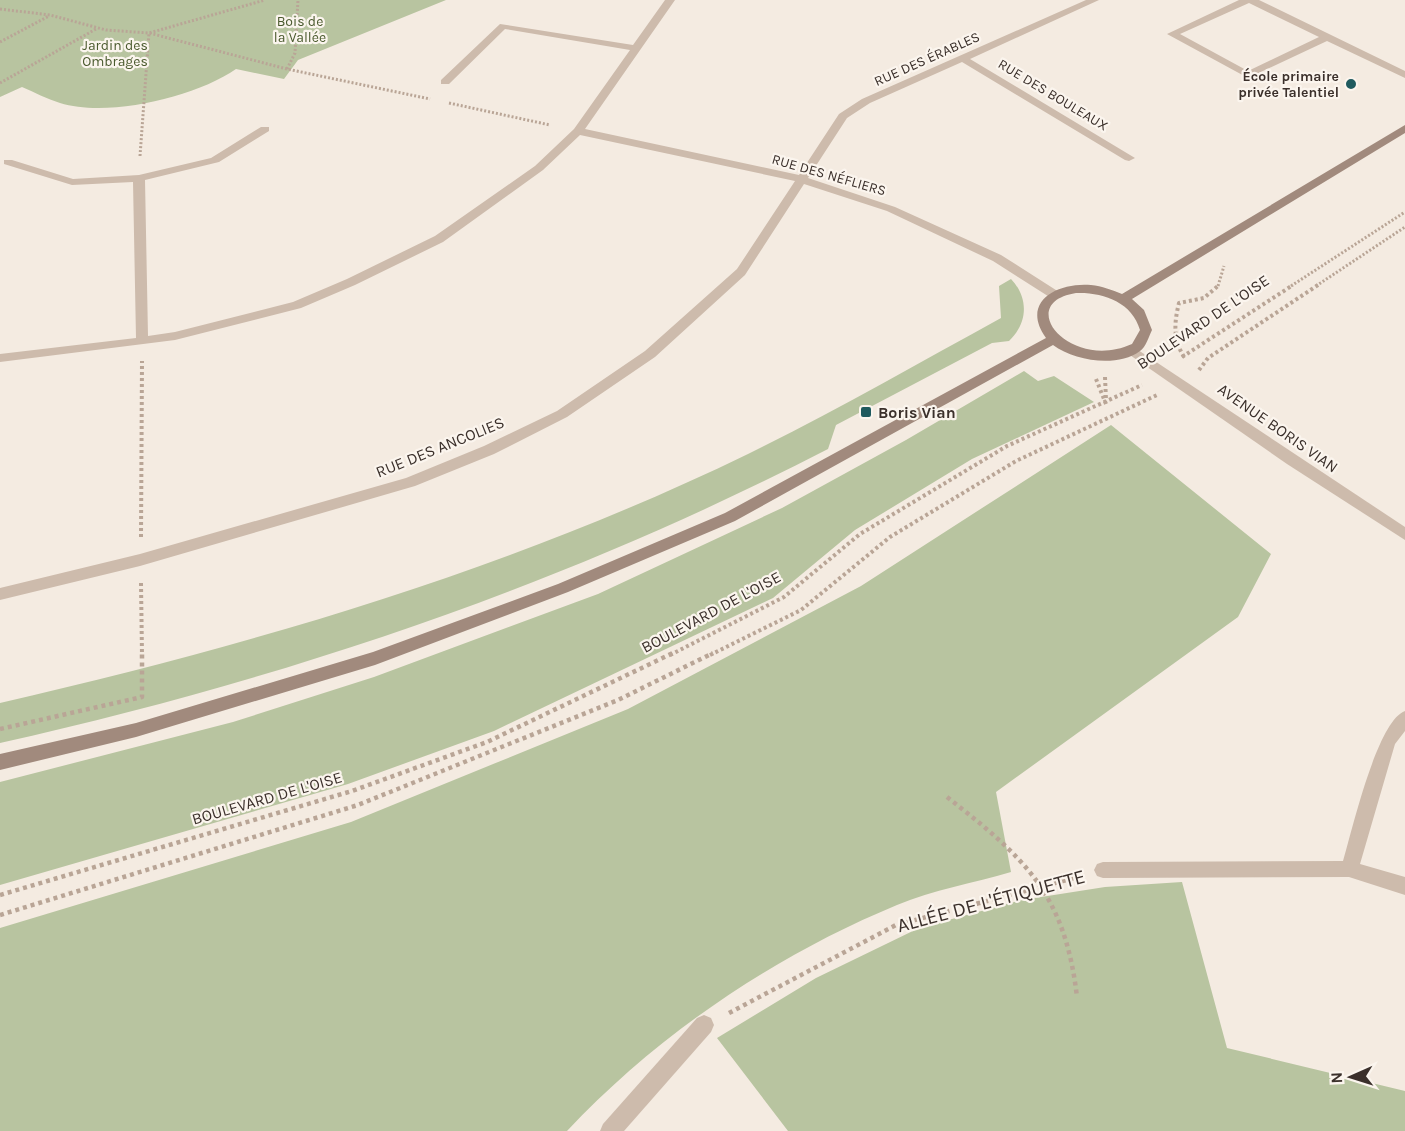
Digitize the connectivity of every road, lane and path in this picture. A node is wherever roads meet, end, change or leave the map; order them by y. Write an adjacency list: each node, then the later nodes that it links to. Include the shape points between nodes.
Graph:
1 (265, 0): 10 (path)
2 (298, 0): 15 (path, via 295,53)
3 (670, 0): 13 (street)
4 (1094, 0): 14 (street, RUE DES ÉRABLES)
5 (1246, 0): 11 (street, via 1172,34 1248,75)
6 (1251, 0): 11 (street)
7 (0, 10): 8 (path)
8 (50, 15): 9 (path); 12 (path)
9 (97, 28): 10 (path); 18 (path)
10 (149, 33): 15 (path); 26 (path)
11 (1328, 37): 16 (street)
12 (0, 42)
13 (634, 48): 17 (street, via 503,26); 23 (street)
14 (962, 58): 24 (street, RUE DES BOULEAUX); 27 (street, RUE DES ÉRABLES, via 866,101 843,116)
15 (287, 69): 19 (path)
16 (1405, 75)
17 (445, 82)
18 (0, 83)
19 (434, 100)
20 (446, 102): 23 (path)
21 (1405, 128): 32 (main road)
22 (265, 129): 26 (street, via 215,160)
23 (578, 131): 27 (street, RUE DES NÉFLIERS); 34 (street, via 539,168 439,239 351,282 297,304 175,336)
24 (1129, 158)
25 (8, 162): 26 (street, via 72,182)
26 (139, 177): 34 (street)
27 (800, 179): 31 (street, RUE DES NÉFLIERS, via 891,209 961,239); 42 (street, RUE DES ANCOLIES, via 741,272 650,354 562,414 489,450 410,482)
28 (1405, 212): 36 (path, BOULEVARD DE L'OISE)
29 (1405, 227): 36 (path, BOULEVARD DE L'OISE, via 1208,358 1196,373)
30 (1224, 259): 36 (path, via 1216,291 1204,301 1179,303 1175,345)
31 (1054, 295): 32 (main road, via 1092,289); 33 (main road, via 1041,314)
32 (1123, 299): 35 (main road, via 1139,311 1144,323 1144,337)
33 (1054, 339): 35 (main road, via 1088,355 1113,356); 46 (main road, via 730,517 563,588 375,658 136,730)
34 (142, 340): 37 (street)
35 (1132, 350): 39 (street, AVENUE BORIS VIAN)
36 (1184, 356): 39 (path, BOULEVARD DE L'OISE)
37 (0, 358)
38 (142, 360): 42 (path)
39 (1166, 372): 41 (street, AVENUE BORIS VIAN); 52 (path, BOULEVARD DE L'OISE, via 1106,404 1007,446 860,534 784,597 609,686 487,742 352,791)
40 (1164, 392): 53 (path, BOULEVARD DE L'OISE, via 1016,461 890,537 801,610 618,700 358,805)
41 (1405, 534)
42 (140, 560): 43 (street, RUE DES ANCOLIES); 45 (path, via 142,697)
43 (0, 594)
44 (1405, 718): 48 (street, via 1388,741)
45 (0, 729)
46 (0, 762)
47 (947, 797): 51 (path, via 1003,843)
48 (1349, 869): 49 (street, ALLÉE DE L'ÉTIQUETTE); 50 (street, ALLÉE DE L'ÉTIQUETTE)
49 (1103, 870): 51 (path, ALLÉE DE L'ÉTIQUETTE)
50 (1405, 886)
51 (1040, 887): 54 (path, via 1058,914 1073,966); 55 (path, ALLÉE DE L'ÉTIQUETTE, via 896,925)
52 (0, 895)
53 (0, 915)
54 (1077, 997)
55 (704, 1025): 56 (street)
56 (609, 1131)

